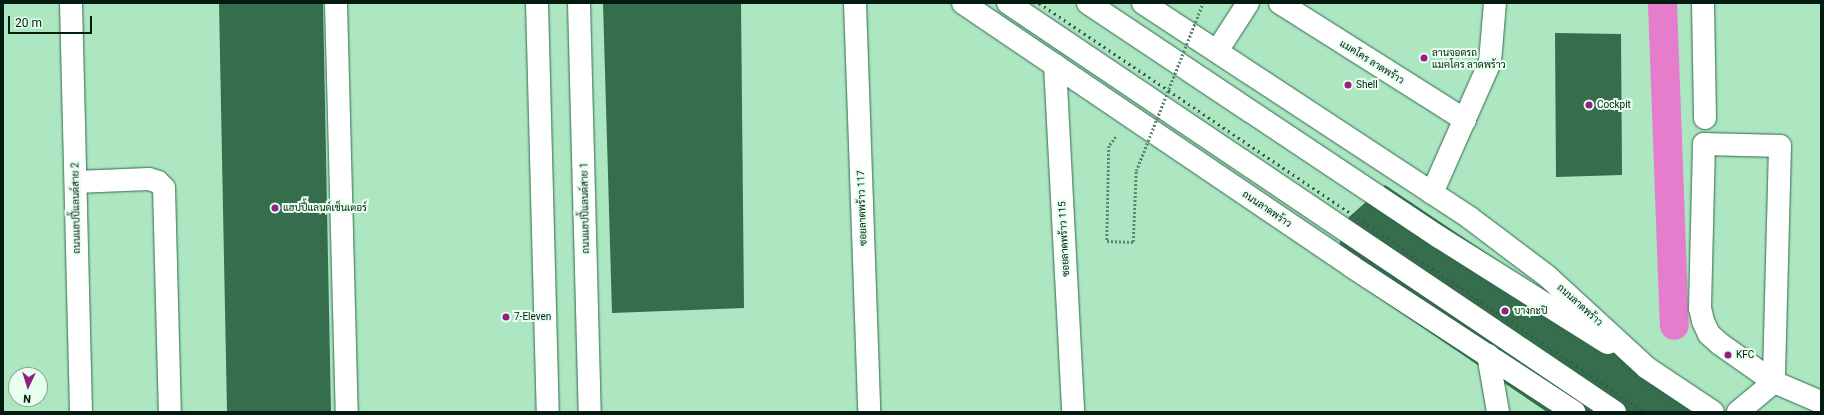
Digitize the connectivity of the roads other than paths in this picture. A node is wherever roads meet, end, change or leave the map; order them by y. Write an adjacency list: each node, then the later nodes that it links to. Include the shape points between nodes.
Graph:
1 (72, 3): 18 (street, ถนนแฮปปี้แลนด์สาย 2)
2 (336, 3): 26 (street)
3 (537, 3): 27 (street)
4 (579, 3): 28 (street, ถนนแฮปปี้แลนด์สาย 1)
5 (855, 3): 29 (street, ซอยลาดพร้าว 117)
6 (963, 3): 15 (street, ถนนลาดพร้าว)
7 (1008, 3): 33 (street)
8 (1088, 3): 21 (street, via 1465,254)
9 (1143, 3): 14 (street, ถนนลาดพร้าว)
10 (1248, 3): 14 (street)
11 (1280, 3): 17 (street, แมคโคร ลาดพร้าว)
12 (1495, 3): 17 (street, via 1490,62)
13 (1703, 3): 16 (street)
14 (1217, 51): 19 (street, ถนนลาดพร้าว)
15 (1055, 65): 20 (street, ถนนลาดพร้าว, via 1351,266); 30 (street, ซอยลาดพร้าว 115)
16 (1705, 118)
17 (1465, 120): 19 (street)
18 (76, 182): 24 (street, ถนนแฮปปี้แลนด์สาย 2); 25 (street, via 149,178 164,188)
19 (1432, 193): 21 (street, ถนนลาดพร้าว, via 1547,276)
20 (1488, 355): 31 (street); 32 (street, ถนนลาดพร้าว)
21 (1647, 368): 34 (street, ถนนลาดพร้าว)
22 (1774, 382): 22 (street, via 1725,349 1709,334 1702,321 1700,308 1704,144 1780,146); 23 (street); 35 (street)
23 (1821, 402)
24 (81, 412)
25 (170, 412)
26 (347, 412)
27 (548, 412)
28 (590, 412)
29 (869, 412)
30 (1073, 412)
31 (1498, 412)
32 (1574, 412)
33 (1615, 412)
34 (1713, 412)
35 (1738, 412)

